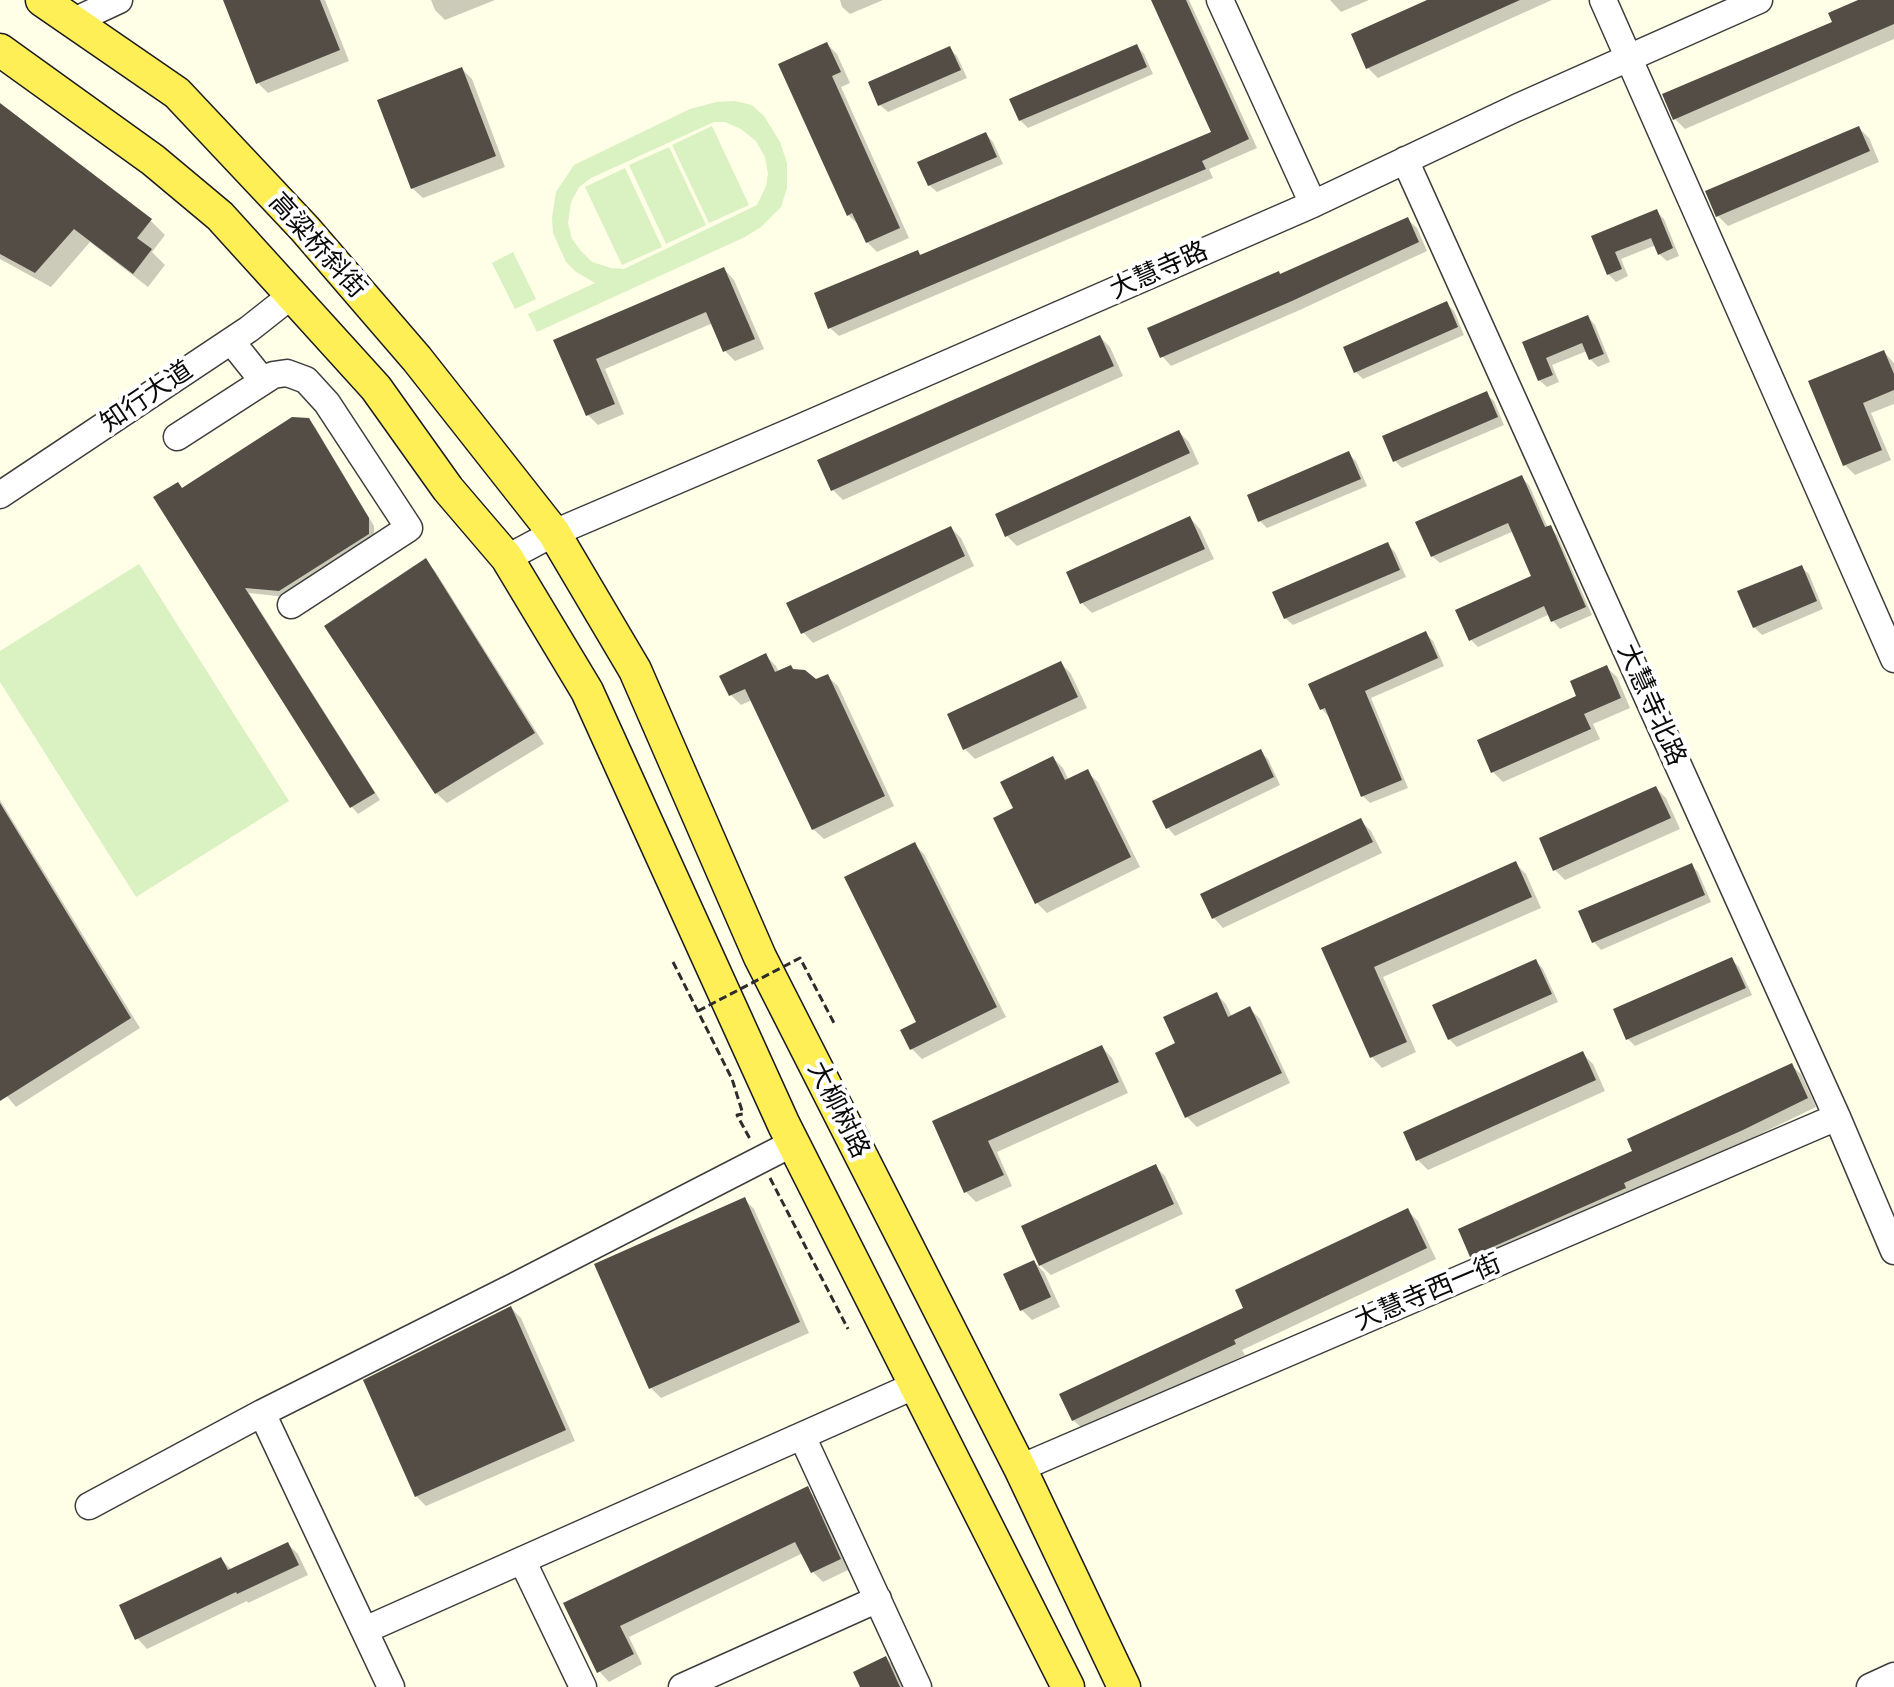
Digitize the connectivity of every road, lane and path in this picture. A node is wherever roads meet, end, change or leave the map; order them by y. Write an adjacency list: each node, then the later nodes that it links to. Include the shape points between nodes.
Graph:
1 (42, 0): 6 (main road, 高粱桥斜街)
2 (119, 0): 6 (street)
3 (1220, 0): 10 (street)
4 (1603, 0): 8 (street)
5 (1759, 0): 8 (street, 大慧寺路)
6 (74, 21): 16 (main road, 高粱桥斜街, via 177,93 283,206 417,359)
7 (0, 50): 11 (main road, 高粱桥斜街, via 153,160 220,216)
8 (1630, 58): 9 (street, 大慧寺路); 19 (street)
9 (1405, 160): 10 (street, 大慧寺路); 23 (street, 大慧寺北路)
10 (1313, 204): 16 (street, 大慧寺路)
11 (292, 295): 12 (street, 知行大道); 17 (main road, 高粱桥斜街, via 376,388 448,489)
12 (231, 341): 13 (street); 15 (street, 知行大道)
13 (263, 381): 14 (street); 18 (street, via 287,373 306,380 327,403 409,528)
14 (177, 437)
15 (0, 495)
16 (554, 533): 17 (street, 大慧寺路); 31 (main road, 大柳树路, via 635,670 760,957)
17 (507, 558): 24 (main road, 大柳树路, via 587,691)
18 (291, 605)
19 (1894, 659)
20 (673, 962): 21 (path)
21 (698, 1011): 22 (path, bridge, via 800,958); 25 (path, via 732,1079 743,1114 737,1115)
22 (834, 1023)
23 (1837, 1117): 26 (street, 大慧寺北路); 31 (street, 大慧寺西一街)
24 (793, 1143): 25 (street); 28 (main road, 大柳树路)
25 (760, 1160): 27 (path); 29 (street)
26 (1894, 1251)
27 (848, 1329)
28 (916, 1385): 30 (street); 41 (main road, 大柳树路)
29 (262, 1413): 32 (street); 35 (street)
30 (802, 1436): 33 (street); 34 (street)
31 (1020, 1468): 42 (main road, 大柳树路)
32 (89, 1506)
33 (522, 1560): 35 (street); 38 (street)
34 (878, 1599): 39 (street); 40 (street)
35 (365, 1630): 37 (street)
36 (1894, 1676): 43 (street)
37 (391, 1687)
38 (583, 1687)
39 (682, 1687)
40 (918, 1687)
41 (1068, 1687)
42 (1124, 1687)
43 (1870, 1687)

